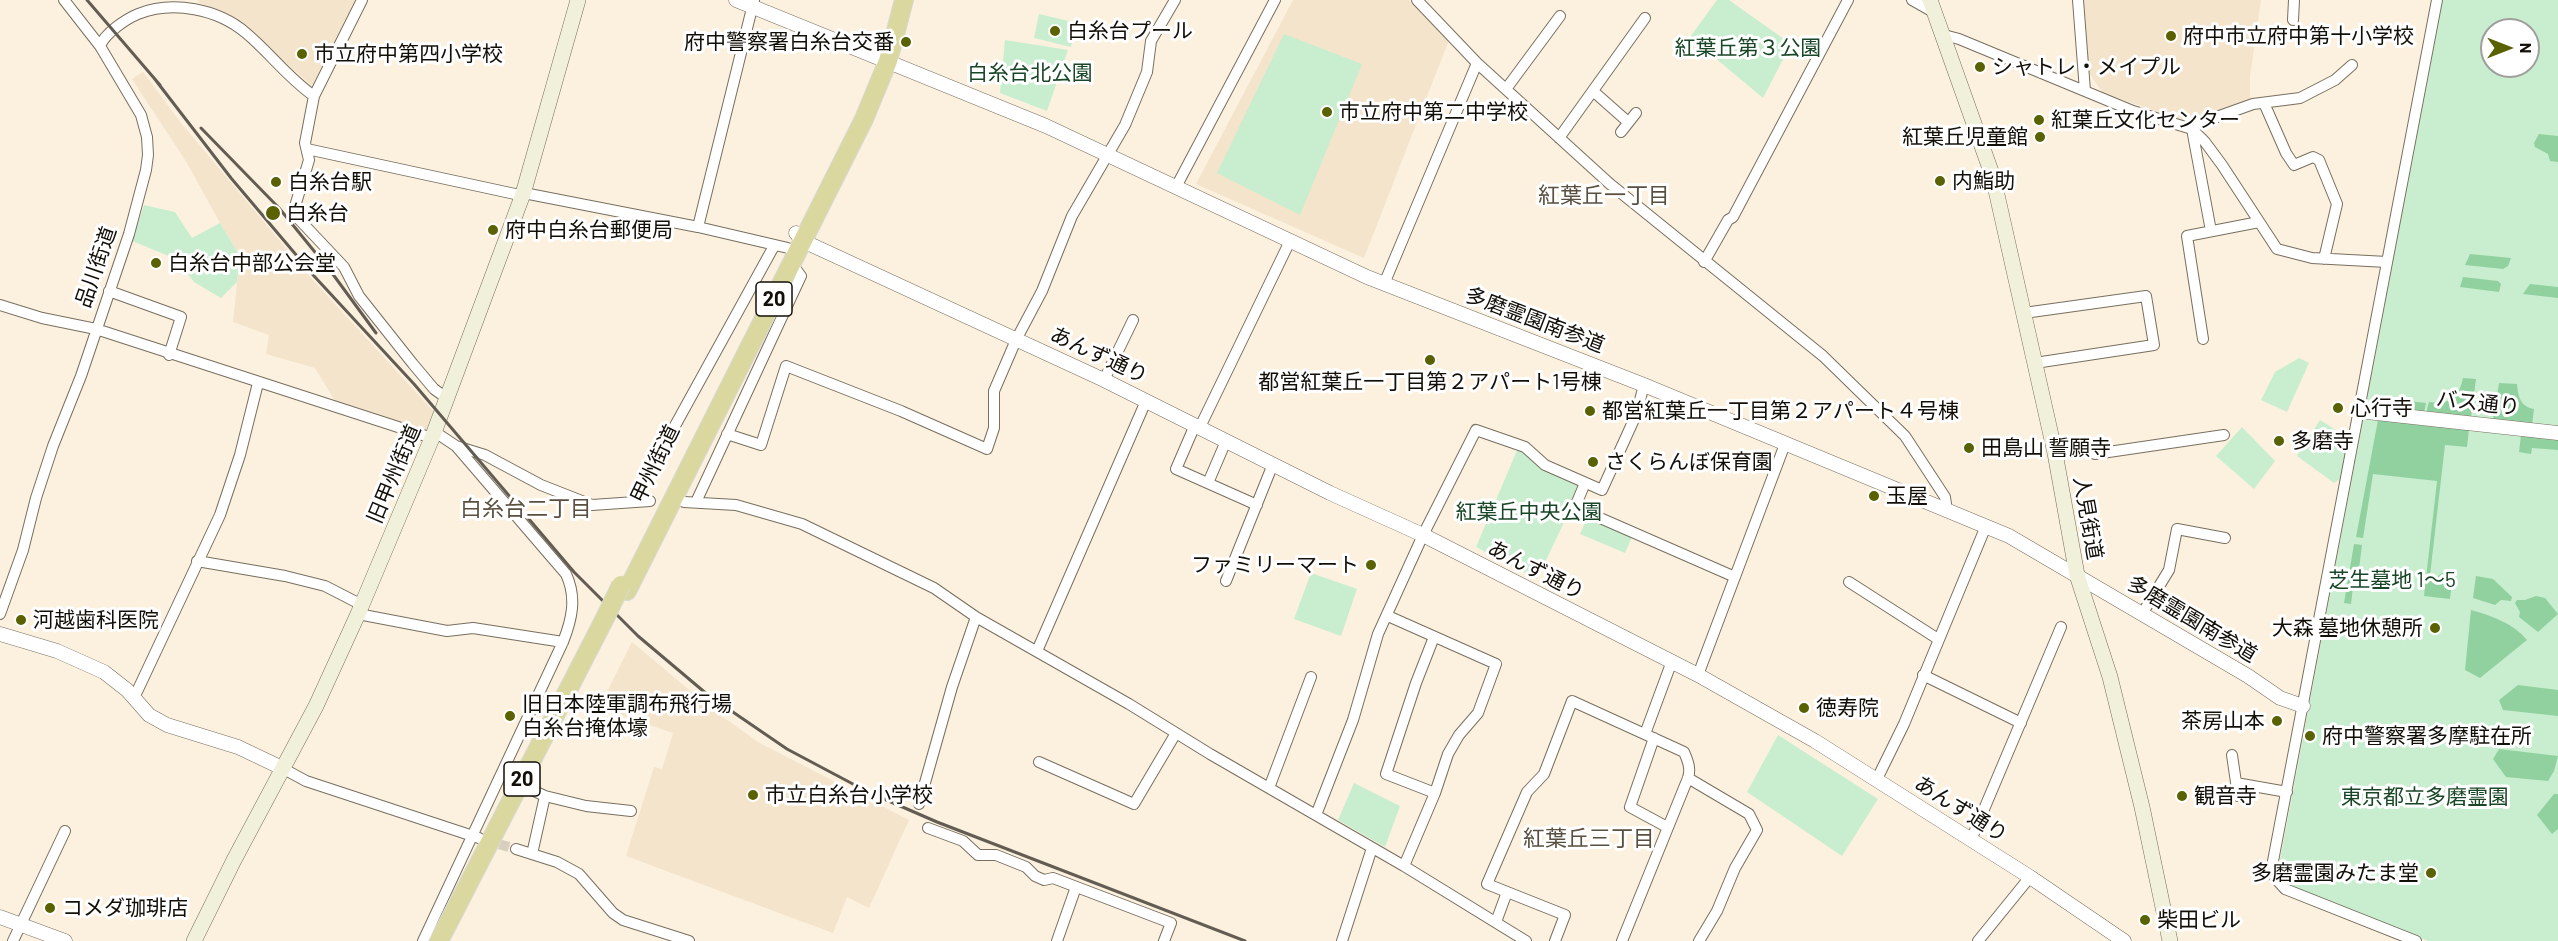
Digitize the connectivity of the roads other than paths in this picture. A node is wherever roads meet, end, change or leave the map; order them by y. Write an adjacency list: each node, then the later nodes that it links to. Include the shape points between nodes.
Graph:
1 (64, 0): 22 (street, 品川街道)
2 (362, 0): 29 (street)
3 (578, 0): 39 (main road, 旧甲州街道)
4 (736, 0): 15 (street, 多磨霊園南参道)
5 (894, 0): 23 (highway, 甲州街道 / 20)
6 (904, 0): 23 (highway, 甲州街道 / 20)
7 (1175, 0): 37 (street, via 1151,41 1148,72)
8 (1275, 0): 38 (street)
9 (1417, 0): 24 (street)
10 (1848, 0): 46 (street, via 1733,217)
11 (1912, 0): 17 (street)
12 (2078, 0): 28 (street)
13 (2294, 0): 20 (street)
14 (2437, 0): 47 (street)
15 (753, 3): 23 (street, 多磨霊園南参道); 41 (street)
16 (194, 4): 22 (street, via 140,13); 29 (street, via 238,27)
17 (1933, 7): 21 (main road, 人見街道)
18 (1560, 16): 26 (street)
19 (1645, 18): 27 (street)
20 (2293, 20)
21 (1944, 35): 28 (street); 51 (main road, 人見街道, via 1993,177)
22 (100, 46): 49 (street, 品川街道, via 141,115 147,137 146,170)
23 (883, 60): 37 (street, 多磨霊園南参道); 44 (highway, 甲州街道 / 20)
24 (1477, 63): 26 (street); 48 (street)
25 (2352, 65): 30 (street, via 2336,80 2300,98)
26 (1506, 89): 35 (street)
27 (1593, 91): 32 (street); 35 (street)
28 (2085, 91): 33 (street)
29 (314, 96): 36 (street)
30 (2264, 103): 33 (street); 45 (street, via 2294,165 2313,157 2319,160 2337,204)
31 (1636, 113): 32 (street)
32 (1629, 122): 34 (street)
33 (2192, 129): 40 (street, via 2222,165); 42 (street)
34 (1621, 132)
35 (1559, 138): 46 (street)
36 (307, 149): 39 (street); 61 (street, via 309,160 293,213 344,267 358,296 412,364)
37 (1108, 155): 38 (street, 多磨霊園南参道); 55 (street, via 1072,216 1042,291)
38 (1176, 187): 43 (street, 多磨霊園南参道)
39 (523, 194): 41 (street); 61 (main road, 旧甲州街道)
40 (2259, 222): 42 (street); 45 (street, via 2277,249)
41 (698, 227): 44 (street)
42 (2211, 231): 54 (street, via 2187,236)
43 (1290, 241): 48 (street, 多磨霊園南参道); 64 (street)
44 (791, 246): 55 (street, あんず通り); 66 (street, via 801,276); 77 (street); 95 (highway, 甲州街道 / 20)
45 (2324, 259): 47 (street)
46 (1704, 262): 81 (street, via 1823,356 1905,436 1945,497)
47 (2387, 262): 63 (street)
48 (1384, 284): 60 (street, 多磨霊園南参道)
49 (109, 291): 53 (street, 品川街道); 56 (street, via 181,317)
50 (0, 305): 53 (street)
51 (2024, 313): 57 (main road, 人見街道); 57 (street, via 2146,296 2154,345)
52 (1133, 320): 58 (street)
53 (96, 329): 56 (street); 91 (street, 品川街道, via 53,446)
54 (2203, 339)
55 (1016, 340): 58 (street, あんず通り); 66 (street, via 994,391 994,428 987,449 786,366 761,445)
56 (169, 355): 59 (street)
57 (2035, 363): 72 (main road, 人見街道)
58 (1104, 380): 62 (street, あんず通り)
59 (258, 383): 67 (street); 85 (street, via 220,514)
60 (1644, 385): 70 (street, 多磨霊園南参道); 75 (street, via 1636,415 1602,490)
61 (448, 399): 67 (main road, 旧甲州街道)
62 (1146, 401): 64 (street, あんず通り); 101 (street)
63 (2358, 411): 65 (street, バス通り); 107 (street)
64 (1198, 426): 69 (street, あんず通り); 74 (street, via 1176,469)
65 (2558, 433)
66 (726, 434): 79 (street)
67 (433, 435): 71 (street); 90 (main road, 旧甲州街道)
68 (2224, 435): 72 (street, via 2095,454 2086,450)
69 (1226, 441): 73 (street, あんず通り); 74 (street)
70 (1785, 444): 81 (street, 多磨霊園南参道); 87 (street)
71 (456, 446): 77 (street, via 592,506); 100 (street, via 566,574 573,589 571,620)
72 (2055, 453): 86 (main road, 人見街道)
73 (1273, 464): 80 (street); 83 (street, あんず通り)
74 (1208, 483): 80 (street)
75 (1585, 483): 83 (street, via 1545,465 1525,447 1476,430); 87 (street, via 1575,507)
76 (650, 501): 77 (street)
77 (633, 502)
78 (684, 502): 79 (street)
79 (696, 502): 94 (street, via 736,505 802,524 934,588)
80 (1257, 505): 88 (street)
81 (1947, 511): 82 (street, 多磨霊園南参道)
82 (1986, 526): 86 (street, 多磨霊園南参道); 99 (street)
83 (1423, 535): 93 (street); 102 (street, あんず通り)
84 (2225, 538): 92 (street, via 2177,529 2169,570)
85 (197, 561): 90 (street, via 325,586); 106 (street)
86 (2077, 575): 92 (street, 多磨霊園南参道); 157 (main road, 人見街道, via 2110,677)
87 (1735, 577): 103 (street)
88 (1226, 581)
89 (1849, 582): 99 (street)
90 (360, 610): 100 (street, via 447,631 472,628); 113 (main road, 旧甲州街道, via 313,712)
91 (0, 614)
92 (2142, 614): 107 (street, 多磨霊園南参道, via 2280,698)
93 (1388, 616): 98 (street); 125 (street, via 1378,634 1353,720)
94 (976, 617): 101 (street); 123 (street)
95 (609, 618): 145 (highway, 甲州街道 / 20); 146 (highway, 甲州街道 / 20)
96 (2061, 627): 108 (street)
97 (0, 634): 106 (street, via 57,651 104,672)
98 (1434, 637): 120 (street, via 1386,774); 120 (street, via 1496,664 1478,713 1448,754)
99 (1938, 639): 104 (street)
100 (563, 642): 129 (street, via 506,778)
101 (1037, 651): 109 (street)
102 (1672, 662): 103 (street, あんず通り); 110 (street)
103 (1698, 675): 115 (street, あんず通り, via 1783,722)
104 (1923, 675): 108 (street); 115 (street)
105 (1311, 677): 117 (street)
106 (134, 698): 113 (street, via 149,715 167,725 238,747)
107 (2303, 706): 119 (street)
108 (2021, 723): 130 (street)
109 (1176, 732): 112 (street, via 1134,804); 117 (street)
110 (1650, 736): 114 (street, via 1684,752); 126 (street, via 1630,807); 137 (street, via 1572,701 1544,774 1527,792 1487,884)
111 (2232, 755): 116 (street)
112 (1039, 762)
113 (282, 768): 129 (street, via 306,781); 143 (main road, 旧甲州街道)
114 (1688, 778): 126 (street); 154 (street, via 1749,814 1757,830)
115 (1876, 781): 130 (street, あんず通り)
116 (2236, 783): 119 (street); 122 (street)
117 (1269, 788): 125 (street)
118 (534, 791): 121 (street)
119 (2286, 792): 158 (street, via 2273,861 2279,884)
120 (1435, 793): 134 (street)
121 (545, 796): 124 (street); 133 (street)
122 (2238, 796)
123 (919, 804)
124 (631, 811)
125 (1316, 815): 131 (street)
126 (1667, 827): 153 (street)
127 (928, 828): 136 (street, via 963,841 978,855 996,855 1026,867 1044,880 1053,878)
128 (65, 831): 140 (street)
129 (475, 837): 144 (street)
130 (1971, 840): 135 (street, あんず通り)
131 (1372, 848): 134 (street); 150 (street)
132 (516, 849): 133 (street)
133 (532, 854): 147 (street, via 579,874 623,920)
134 (1404, 866): 139 (street)
135 (2030, 877): 155 (street); 156 (street, あんず通り)
136 (1076, 887): 148 (street); 149 (street, via 1171,923)
137 (1507, 892): 139 (street); 152 (street, via 1565,915)
138 (0, 917): 140 (street)
139 (1496, 922): 151 (street)
140 (21, 924): 141 (street); 142 (street)
141 (13, 941)
142 (65, 941)
143 (194, 941)
144 (423, 941)
145 (439, 941)
146 (452, 941)
147 (689, 941)
148 (1058, 941)
149 (1164, 941)
150 (1342, 941)
151 (1526, 941)
152 (1555, 941)
153 (1622, 941)
154 (1699, 941)
155 (1978, 941)
156 (2124, 941)
157 (2170, 941)
158 (2416, 941)

